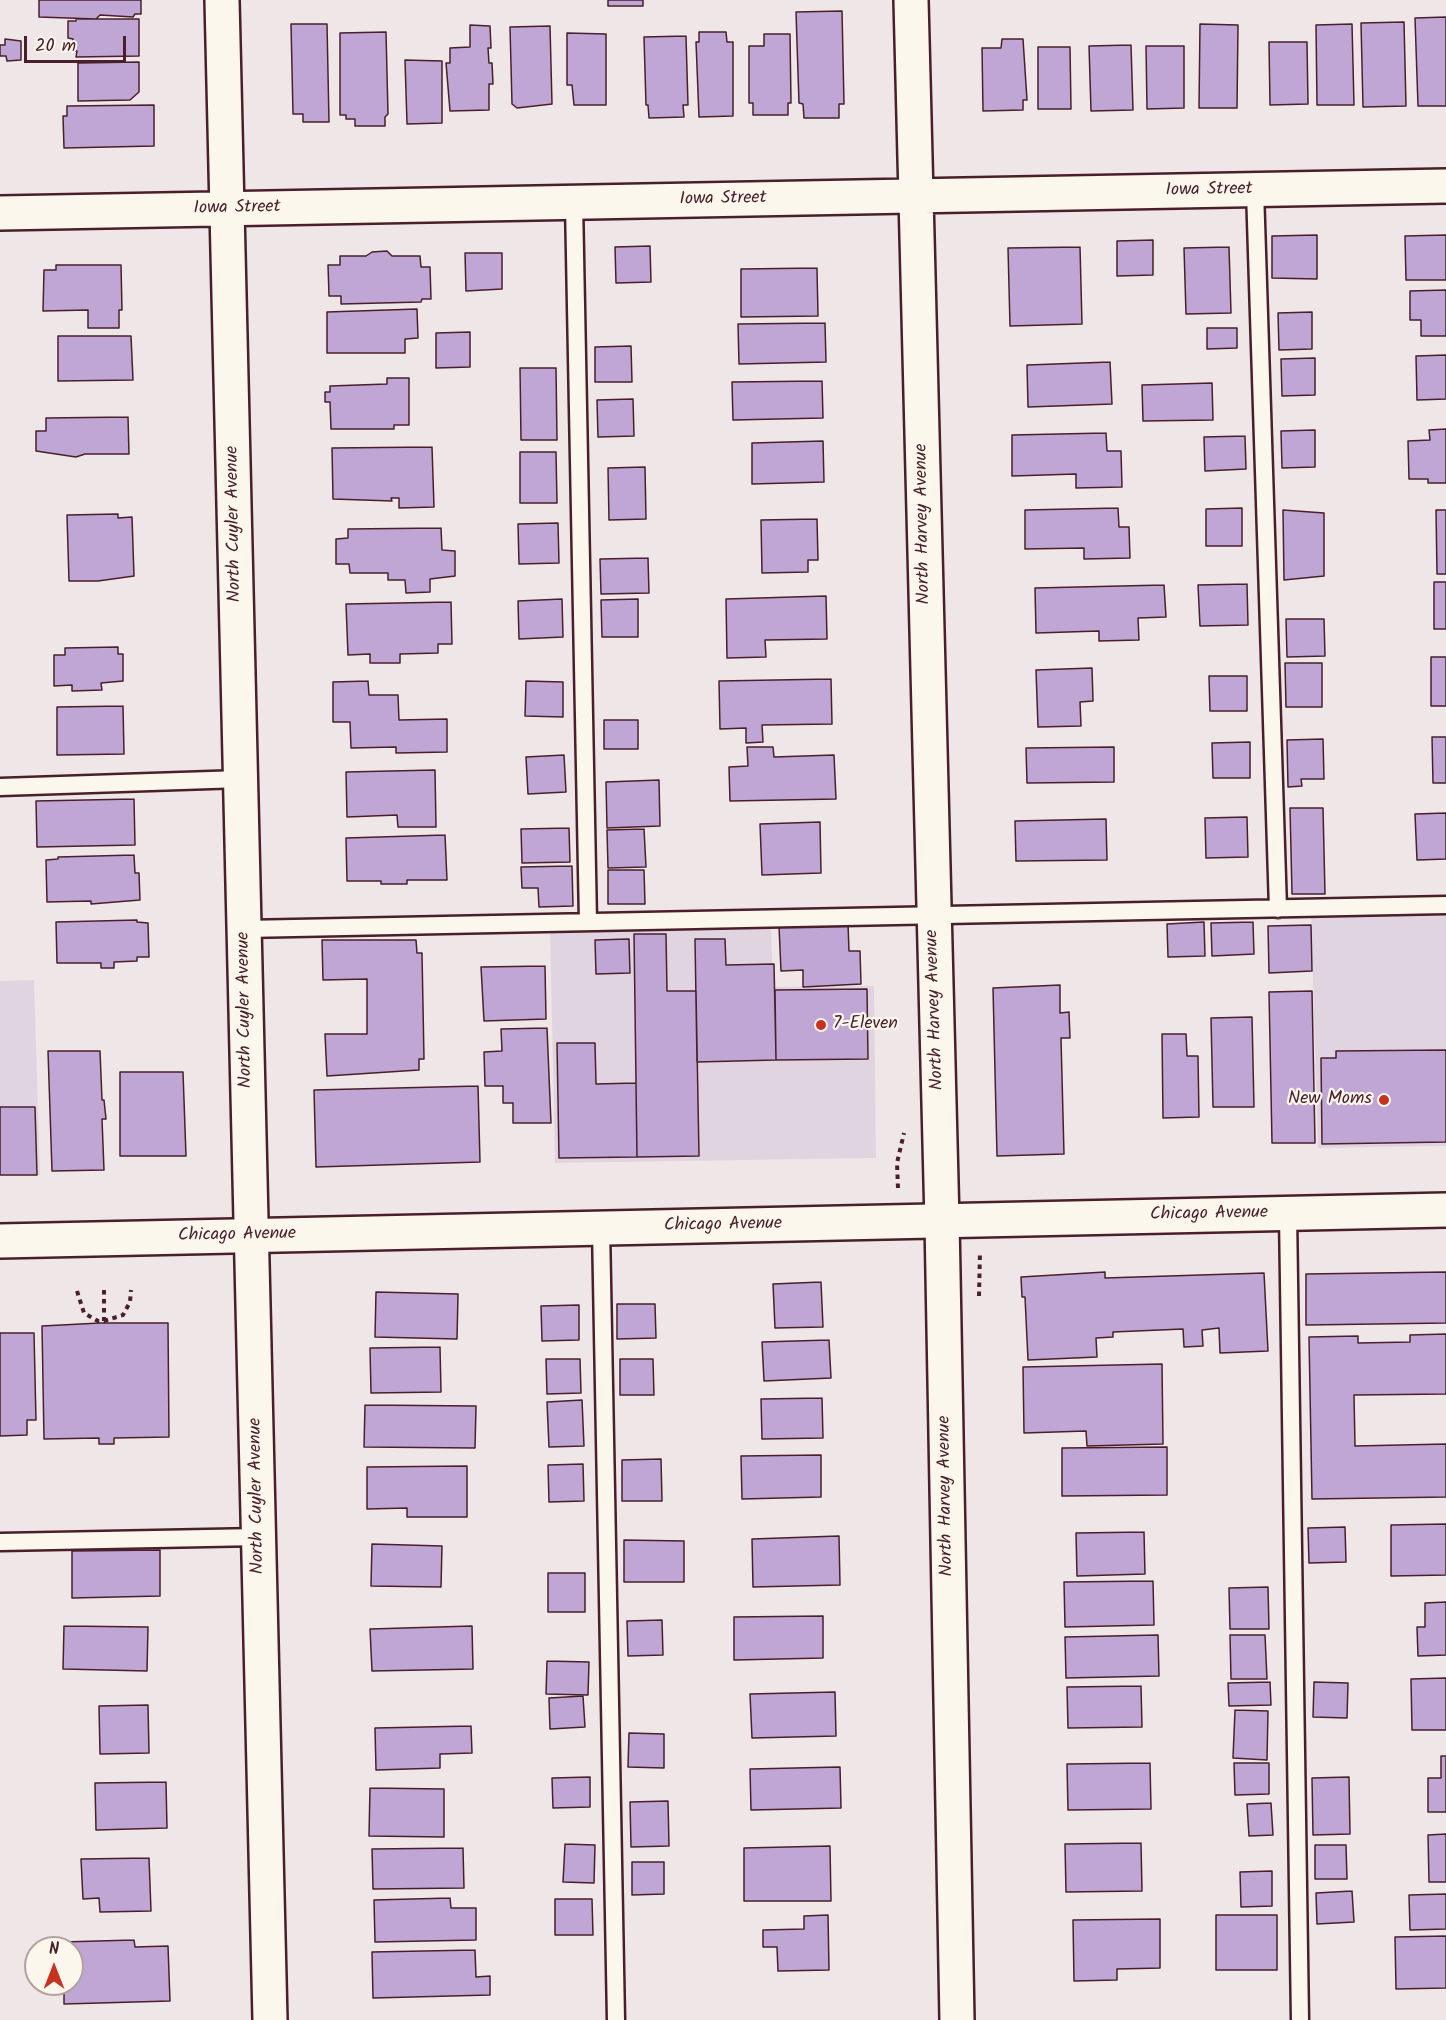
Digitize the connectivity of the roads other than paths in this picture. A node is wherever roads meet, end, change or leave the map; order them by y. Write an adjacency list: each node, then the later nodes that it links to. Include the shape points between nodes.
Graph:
1 (222, 0): 7 (street, North Cuyler Avenue)
2 (911, 0): 5 (street, North Harvey Avenue)
3 (1446, 186): 4 (street, Iowa Street)
4 (1255, 190): 5 (street, Iowa Street); 12 (lane)
5 (916, 196): 6 (street, Iowa Street); 13 (street, North Harvey Avenue)
6 (574, 203): 7 (street, Iowa Street); 14 (lane)
7 (227, 209): 8 (street, Iowa Street); 9 (street, North Cuyler Avenue)
8 (0, 213)
9 (241, 779): 10 (lane); 15 (street, North Cuyler Avenue)
10 (0, 787)
11 (1446, 906): 12 (lane)
12 (1278, 909): 13 (lane)
13 (934, 916): 14 (lane); 18 (street, North Harvey Avenue)
14 (588, 922): 15 (lane)
15 (244, 929): 20 (street, North Cuyler Avenue)
16 (1446, 1210): 17 (street, Chicago Avenue)
17 (1288, 1214): 18 (street, Chicago Avenue); 27 (lane)
18 (942, 1221): 19 (street, Chicago Avenue); 26 (street, North Harvey Avenue)
19 (600, 1228): 20 (street, Chicago Avenue); 25 (lane)
20 (252, 1236): 21 (street, Chicago Avenue); 22 (street, North Cuyler Avenue)
21 (0, 1241)
22 (259, 1537): 23 (lane); 24 (street, North Cuyler Avenue)
23 (0, 1542)
24 (270, 2020)
25 (616, 2020)
26 (957, 2020)
27 (1300, 2020)

